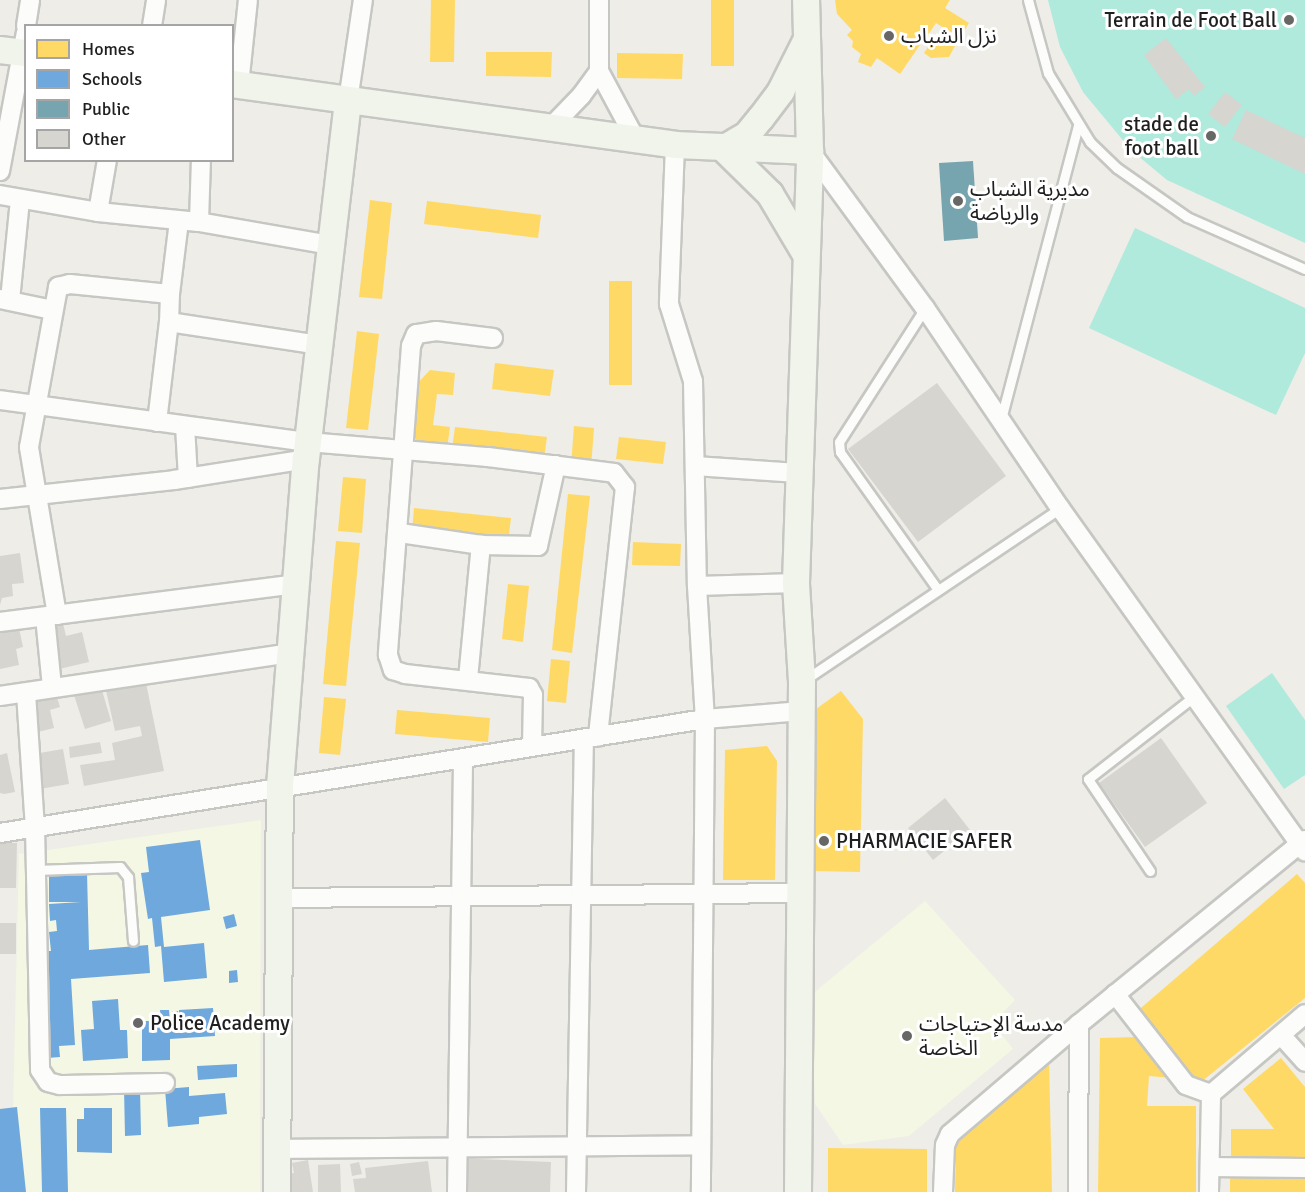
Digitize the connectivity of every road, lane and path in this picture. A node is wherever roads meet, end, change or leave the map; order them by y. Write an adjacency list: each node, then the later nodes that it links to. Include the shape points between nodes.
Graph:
1 (30, 0): 8 (street)
2 (156, 0): 9 (street)
3 (249, 0): 13 (street)
4 (363, 0): 14 (street)
5 (599, 0): 12 (street)
6 (806, 0): 10 (street)
7 (1028, 0): 15 (lane, via 1048,73)
8 (26, 24)
9 (153, 24)
10 (806, 40): 19 (street, via 781,91 761,118 747,135); 20 (street)
11 (18, 47): 23 (street)
12 (599, 71): 16 (street); 17 (street)
13 (236, 84): 14 (street)
14 (348, 101): 16 (street); 29 (street)
15 (1078, 125): 31 (lane, via 1116,168 1162,202 1230,238); 42 (lane)
16 (552, 126): 17 (street)
17 (636, 140): 18 (street)
18 (675, 145): 19 (street); 47 (street, via 669,304 693,381)
19 (725, 146): 20 (street); 30 (street, via 765,188)
20 (810, 151): 30 (street); 34 (street)
21 (107, 162): 26 (street)
22 (201, 162): 28 (street)
23 (0, 171)
24 (0, 195): 25 (street)
25 (20, 200): 26 (street); 33 (street)
26 (98, 212): 27 (street)
27 (179, 221): 28 (street); 32 (street)
28 (199, 222): 29 (street)
29 (331, 245): 38 (street)
30 (805, 254): 48 (street)
31 (1305, 269)
32 (170, 294): 35 (street, via 62,285 57,289); 36 (street)
33 (5, 300): 35 (street)
34 (925, 308): 42 (street); 58 (lane, via 838,442 840,452)
35 (52, 310): 40 (street)
36 (169, 322): 38 (street); 41 (street)
37 (493, 338): 44 (street, via 436,331 416,334 411,346)
38 (320, 345): 45 (street)
39 (0, 400): 40 (street)
40 (35, 404): 41 (street); 50 (street, via 29,447)
41 (157, 422): 43 (street)
42 (1001, 422): 52 (street)
43 (185, 426): 45 (street); 49 (street)
44 (405, 449): 45 (street); 46 (street); 53 (street)
45 (307, 450): 49 (street); 56 (street)
46 (556, 465): 54 (street, via 538,546); 70 (street, via 609,471 621,478 625,487)
47 (695, 466): 48 (street); 57 (street)
48 (798, 473): 55 (street)
49 (188, 478): 50 (street)
50 (35, 494): 51 (street); 59 (street, via 49,553)
51 (0, 499)
52 (1060, 508): 58 (lane); 66 (street)
53 (400, 533): 54 (street); 62 (street, via 390,666 405,674)
54 (482, 545): 62 (street)
55 (796, 583): 57 (street); 63 (street)
56 (296, 584): 59 (street); 61 (street)
57 (697, 586): 69 (street)
58 (938, 590): 63 (lane)
59 (51, 616): 60 (street); 64 (street)
60 (0, 622)
61 (292, 653): 64 (street); 73 (street)
62 (468, 679): 71 (street, via 529,688 533,695)
63 (802, 682): 68 (street)
64 (52, 687): 65 (street)
65 (26, 693): 67 (street); 74 (street)
66 (1196, 695): 76 (street); 78 (lane, via 1088,779)
67 (0, 696)
68 (802, 711): 69 (street); 79 (street)
69 (705, 719): 70 (street); 80 (street)
70 (591, 738): 71 (street); 83 (street)
71 (532, 746): 72 (street)
72 (463, 760): 73 (street); 81 (street)
73 (280, 786): 74 (street); 82 (street)
74 (35, 827): 75 (street); 77 (street)
75 (0, 833)
76 (1303, 846): 85 (street)
77 (36, 870): 84 (lane, via 120,867 128,877); 90 (street, via 40,1070 48,1082 60,1085)
78 (1150, 871)
79 (798, 893): 80 (street); 102 (street)
80 (704, 896): 83 (street); 92 (street)
81 (459, 897): 82 (street); 83 (street); 93 (street)
82 (280, 898): 95 (street)
83 (581, 898): 94 (street)
84 (133, 940)
85 (1115, 994): 87 (street); 91 (street, via 1186,1085)
86 (1305, 1014): 88 (street)
87 (1079, 1024): 103 (street, via 951,1134 945,1145); 104 (street)
88 (1281, 1035): 89 (street); 91 (street)
89 (1305, 1062)
90 (165, 1083)
91 (1211, 1094): 96 (street)
92 (701, 1145): 94 (street); 101 (street)
93 (458, 1147): 94 (street); 95 (street); 99 (street)
94 (575, 1148): 100 (street)
95 (278, 1149): 98 (street)
96 (1209, 1167): 97 (street); 105 (street)
97 (1305, 1168)
98 (278, 1192)
99 (457, 1192)
100 (576, 1192)
101 (702, 1192)
102 (798, 1192)
103 (943, 1192)
104 (1078, 1192)
105 (1209, 1192)

